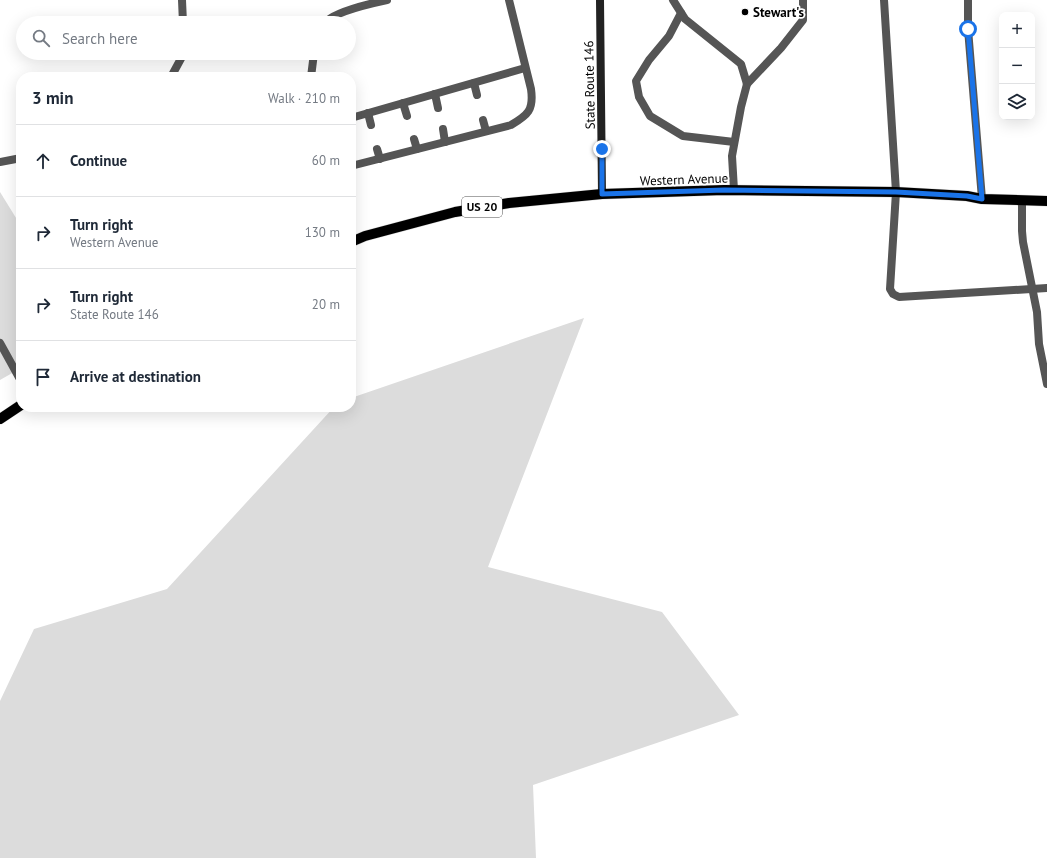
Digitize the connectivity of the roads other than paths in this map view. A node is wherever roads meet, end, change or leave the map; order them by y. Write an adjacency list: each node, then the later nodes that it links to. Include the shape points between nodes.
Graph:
1 (182, 0): 10 (lane)
2 (388, 0): 11 (lane)
3 (509, 0): 14 (lane)
4 (600, 0): 41 (main road, State Route 146)
5 (673, 0): 9 (lane)
6 (804, 0): 18 (lane, via 803,20)
7 (884, 0): 40 (lane)
8 (968, 0): 42 (lane, via 968,29)
9 (681, 13): 18 (lane, via 699,31 741,64); 32 (lane, via 669,36 636,81 639,97 650,116 683,136)
10 (183, 16)
11 (335, 16)
12 (180, 60): 15 (lane)
13 (313, 60): 16 (lane)
14 (526, 68): 17 (lane); 29 (lane, via 531,89 530,109 524,117 511,125)
15 (173, 72)
16 (311, 72)
17 (474, 83): 19 (lane); 20 (lane)
18 (747, 84): 32 (lane)
19 (435, 94): 21 (lane); 22 (lane)
20 (477, 95)
21 (403, 103): 23 (lane); 24 (lane)
22 (438, 108)
23 (368, 113): 25 (lane); 27 (lane)
24 (407, 116)
25 (356, 117)
26 (483, 120): 29 (lane)
27 (371, 125)
28 (443, 129): 31 (lane)
29 (486, 131): 31 (lane)
30 (414, 139): 34 (lane)
31 (446, 142): 34 (lane)
32 (734, 142): 39 (lane)
33 (377, 149): 36 (lane)
34 (417, 149): 36 (lane)
35 (16, 159): 37 (lane)
36 (380, 159): 38 (lane)
37 (0, 162)
38 (356, 165)
39 (734, 190): 40 (main road, Western Avenue / US 20); 41 (main road, Western Avenue / US 20)
40 (896, 192): 42 (main road, Western Avenue / US 20); 46 (lane, via 890,289 893,294 899,297)
41 (602, 194): 45 (main road, Western Avenue / US 20, via 509,203 455,212)
42 (982, 199): 43 (main road, Western Avenue / US 20)
43 (1022, 200): 44 (main road, Western Avenue / US 20); 46 (lane, via 1022,231)
44 (1047, 201)
45 (356, 239)
46 (1032, 288): 47 (lane); 50 (lane)
47 (1047, 288)
48 (0, 343): 49 (lane)
49 (16, 372)
50 (1047, 384)
51 (16, 408): 52 (main road)
52 (0, 419)

